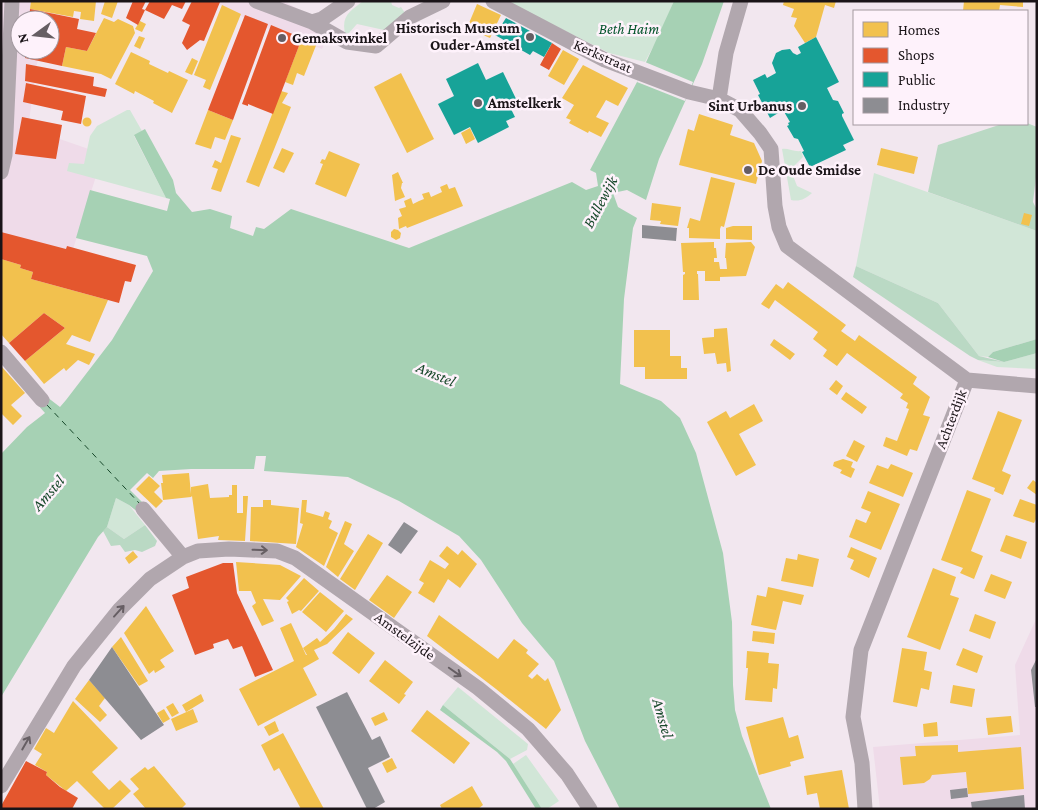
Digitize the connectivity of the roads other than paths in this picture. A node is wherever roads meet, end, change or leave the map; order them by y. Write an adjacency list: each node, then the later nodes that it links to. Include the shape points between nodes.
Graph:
1 (12, 1): 9 (street, via 5,155)
2 (256, 1): 7 (street)
3 (348, 1): 7 (street)
4 (443, 1): 7 (street, via 410,17 376,46 347,42)
5 (493, 1): 8 (street, Kerkstraat, via 605,60 689,92)
6 (741, 1): 8 (street, via 726,53)
7 (312, 22)
8 (719, 99): 11 (street, Achterdijk, via 740,110 771,149 775,206 787,246)
9 (1, 172)
10 (1, 352): 13 (street)
11 (967, 380): 12 (street); 18 (street, Achterdijk, via 860,650 853,717 862,763)
12 (1037, 386)
13 (42, 400)
14 (144, 508): 15 (street)
15 (183, 557): 16 (street, Amstelzijde, one-way to 15, via 74,666 150,579); 17 (street, Amstelzijde, one-way to 17, via 198,551 229,549 277,551 296,558 478,688 528,729 567,774)
16 (1, 786)
17 (589, 806)
18 (865, 809)

